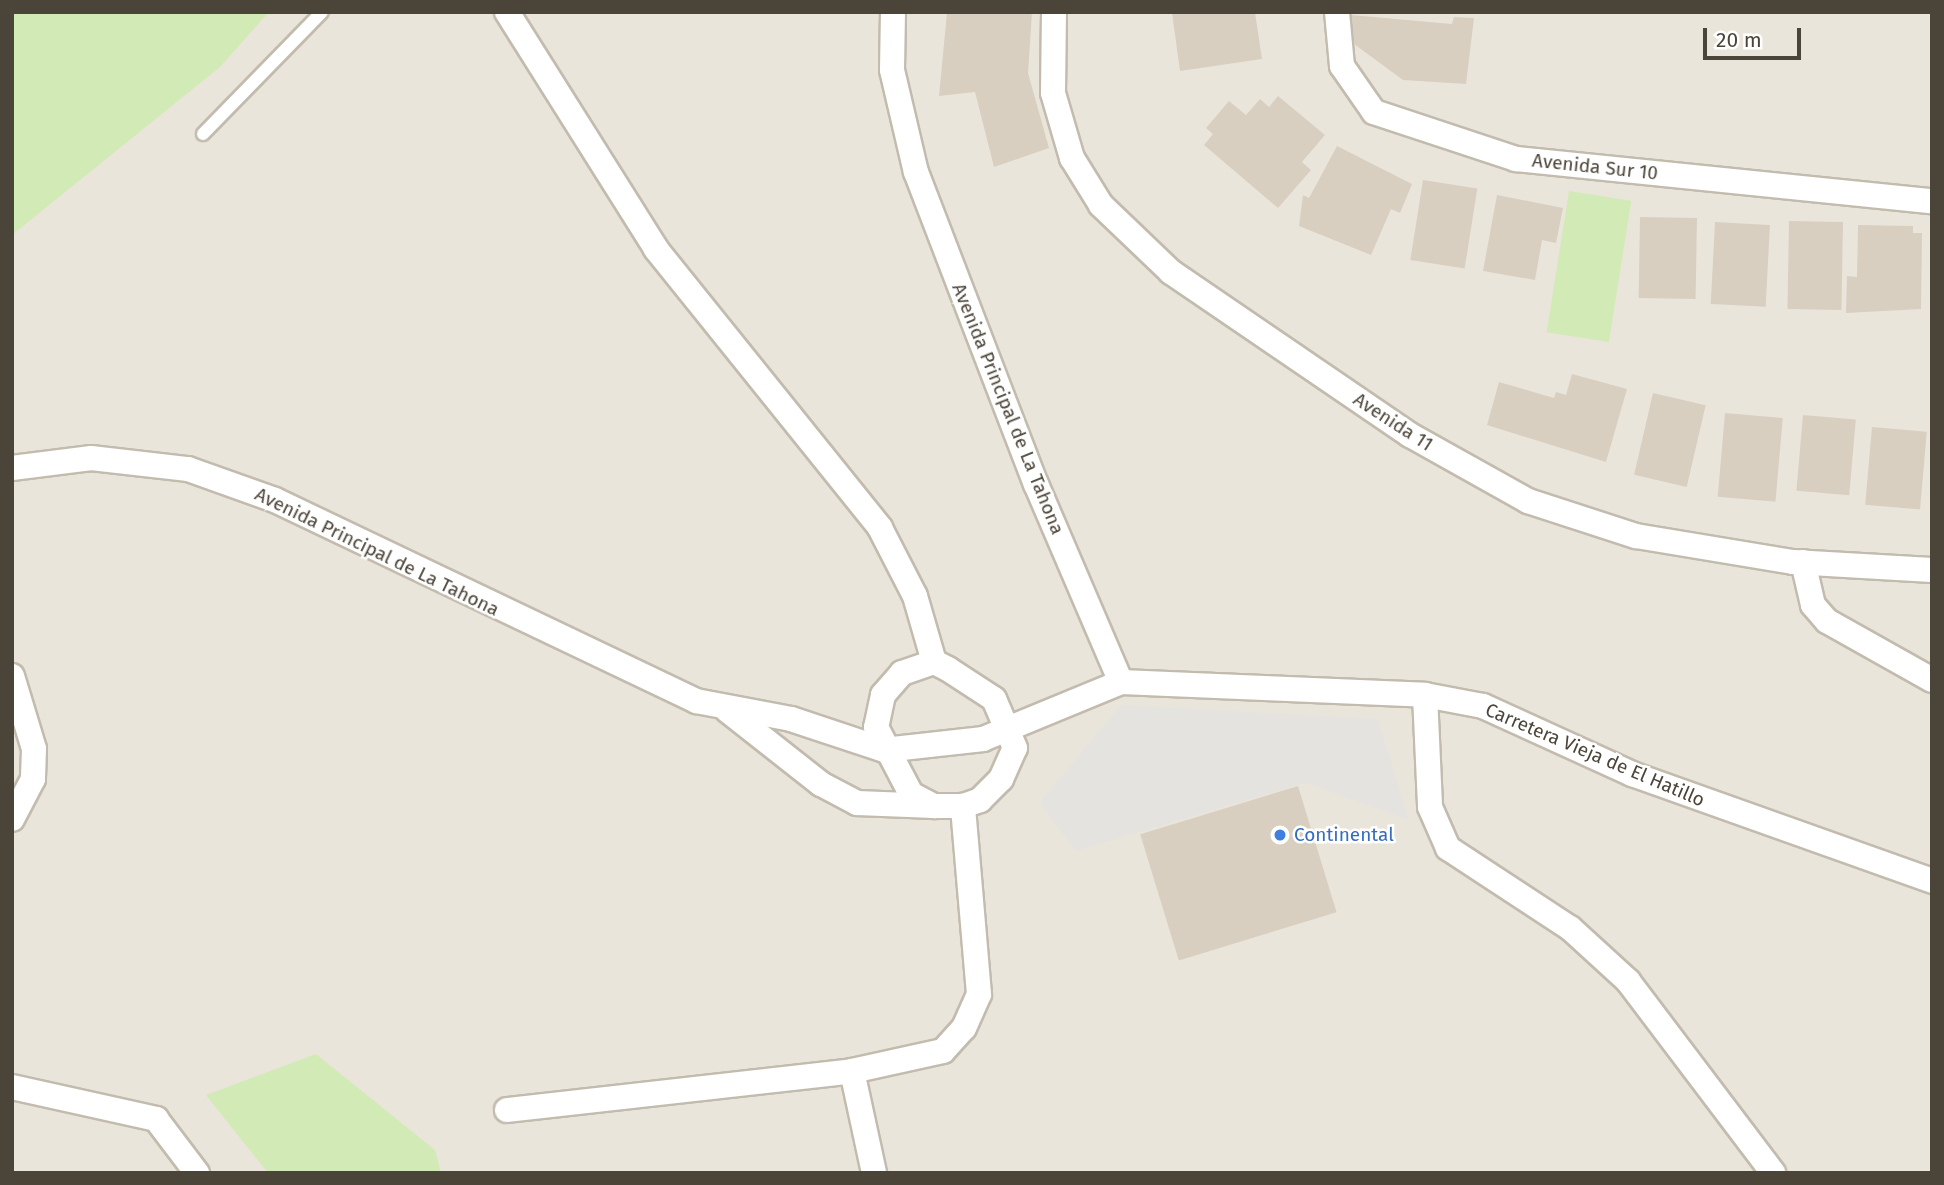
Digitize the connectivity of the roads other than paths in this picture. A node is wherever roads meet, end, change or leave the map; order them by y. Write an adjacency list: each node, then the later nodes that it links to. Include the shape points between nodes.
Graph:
1 (322, 12): 6 (lane)
2 (893, 12): 14 (street, Avenida Principal de La Tahona, via 899,120 920,184 1036,484)
3 (1054, 12): 9 (street, Avenida 11, via 1053,93 1073,158 1101,205 1171,272 1410,435 1528,501 1636,536)
4 (1337, 12): 7 (street, Avenida Sur 10, via 1342,66 1374,112 1516,159)
5 (511, 15): 11 (street, via 656,249 880,528 915,596)
6 (203, 134)
7 (1932, 201)
8 (12, 468): 16 (street, Avenida Principal de La Tahona, via 129,461 236,485 495,609)
9 (1803, 562): 10 (street, Avenida 11); 13 (street, via 1813,605 1827,621)
10 (1932, 570)
11 (934, 662): 17 (street, via 994,699); 18 (street, via 902,673 883,695 876,727)
12 (12, 676): 21 (street, via 34,749 33,779)
13 (1932, 680)
14 (1121, 682): 15 (street, Carretera Vieja de El Hatillo); 17 (street, Avenida Principal de La Tahona)
15 (1425, 695): 22 (street, Carretera Vieja de El Hatillo, via 1493,710 1632,774); 28 (street, via 1430,807 1448,848 1570,928 1628,981)
16 (727, 709): 18 (street, Avenida Principal de La Tahona, via 791,719); 19 (street, Avenida Principal de La Tahona, via 821,785 857,803)
17 (1008, 726): 18 (street, Avenida Principal de La Tahona, via 953,744); 20 (street, via 1012,764 981,800)
18 (884, 750): 19 (street, via 911,794)
19 (934, 806): 20 (street, Avenida Principal de La Tahona)
20 (963, 806): 23 (street, via 979,994 964,1028 943,1051)
21 (12, 818)
22 (1932, 881)
23 (852, 1071): 25 (street); 27 (street)
24 (12, 1087): 26 (street, via 156,1119)
25 (507, 1110)
26 (197, 1173)
27 (874, 1173)
28 (1773, 1173)

